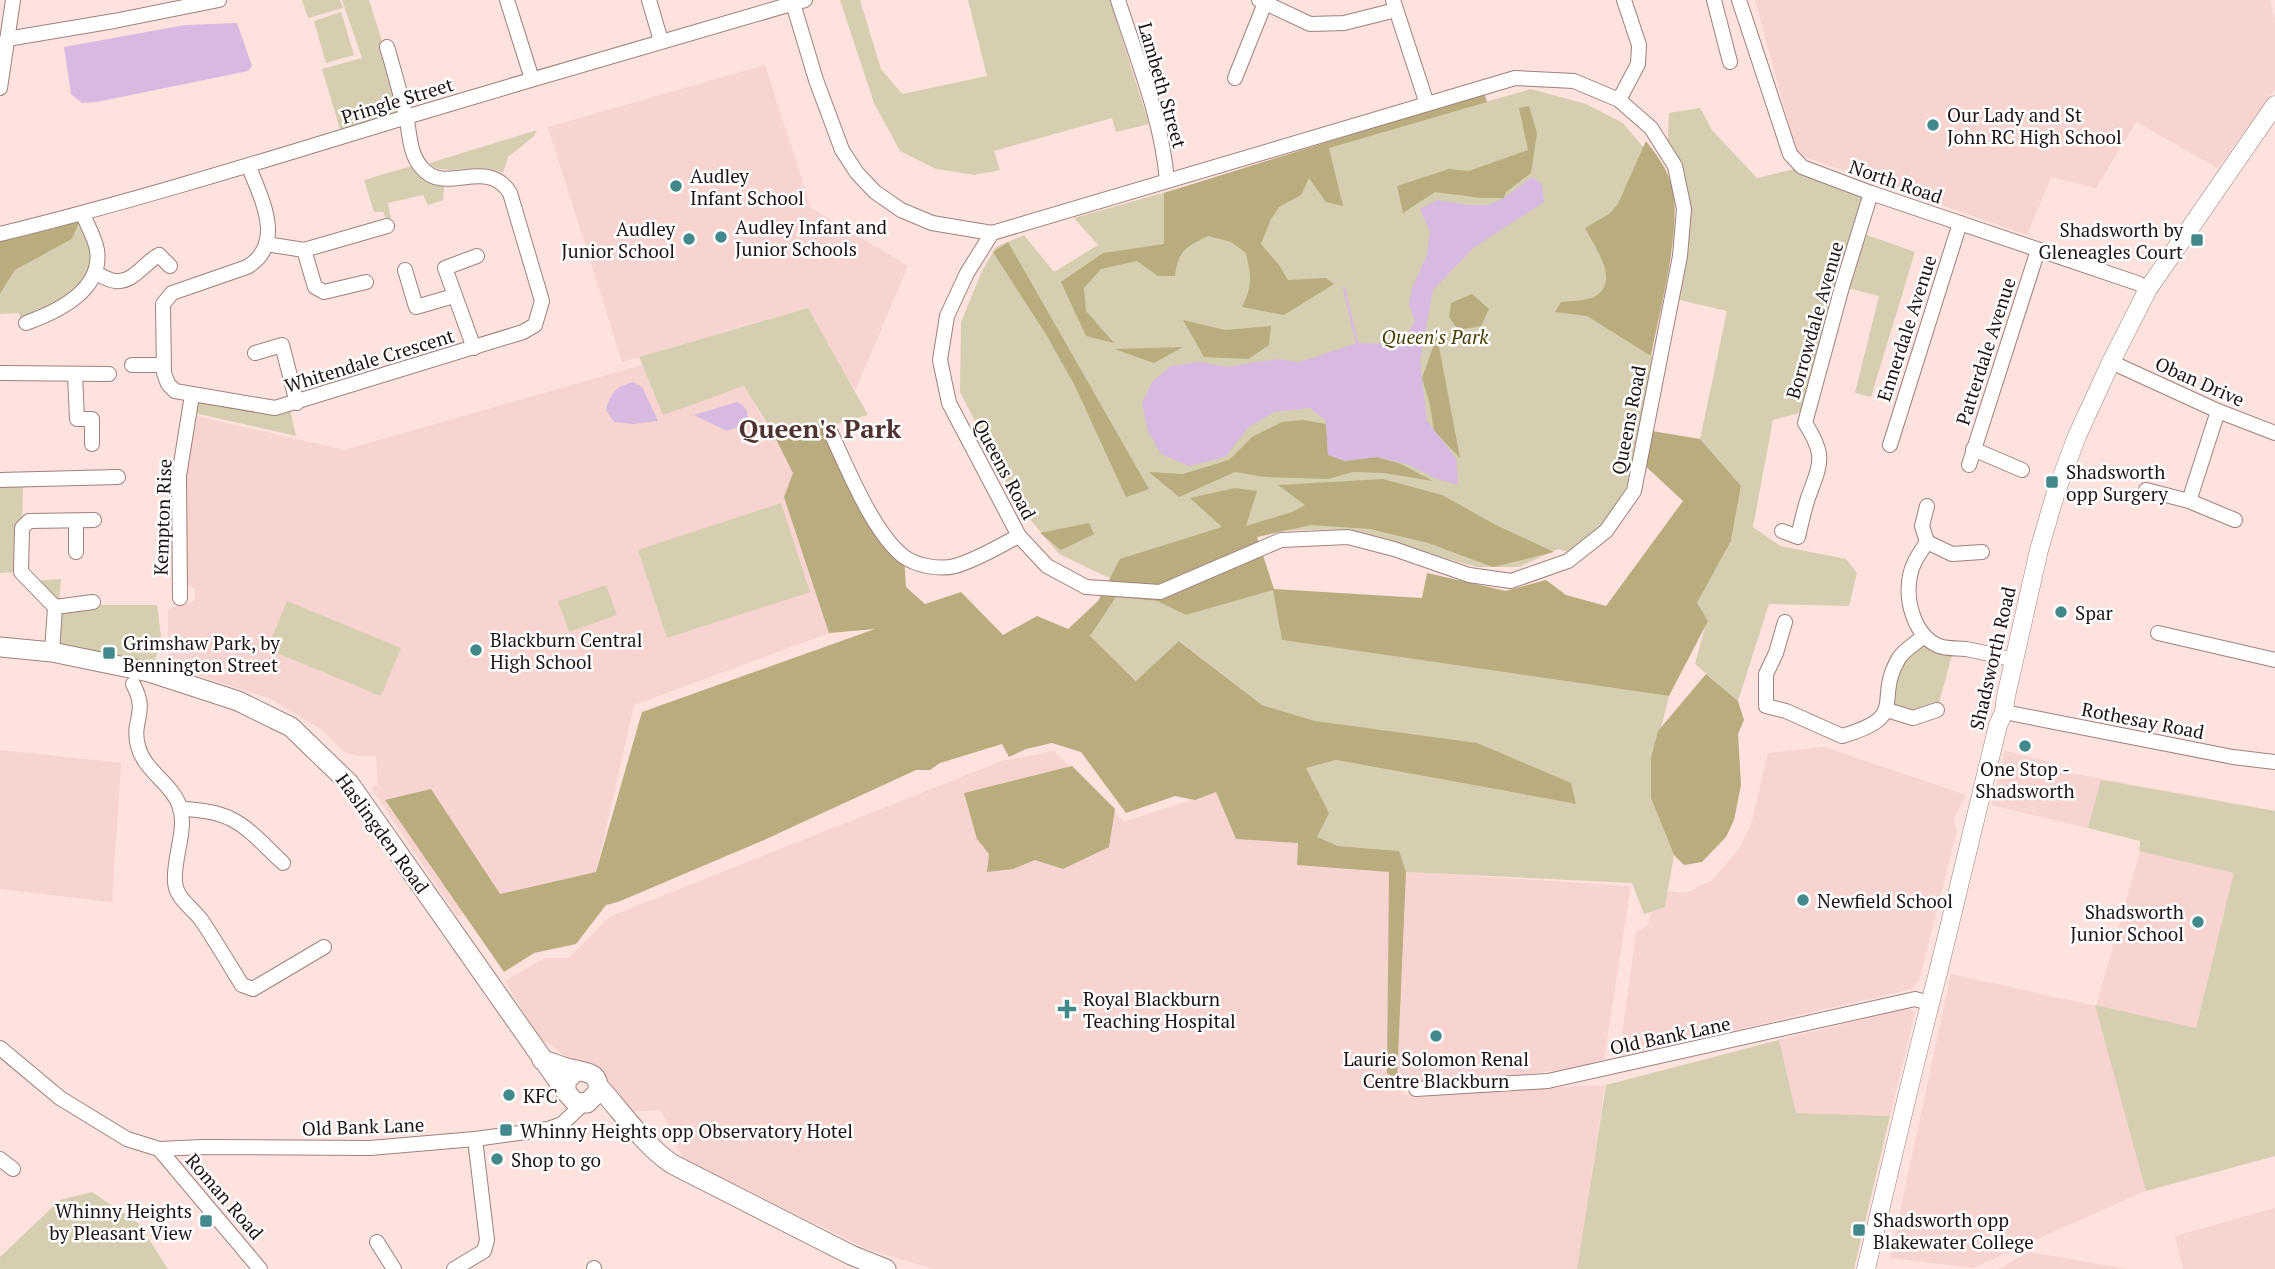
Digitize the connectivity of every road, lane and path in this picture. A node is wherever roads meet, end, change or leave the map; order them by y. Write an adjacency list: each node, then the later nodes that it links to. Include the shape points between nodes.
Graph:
1 (13, 0): 12 (street)
2 (219, 0): 12 (street)
3 (507, 0): 17 (street)
4 (649, 0): 13 (street)
5 (1118, 0): 24 (street, Lambeth Street, via 1146,84 1165,155)
6 (1624, 0): 19 (street, via 1639,45 1637,64)
7 (1714, 0): 15 (street)
8 (1739, 0): 25 (street, North Road, via 1790,154 1802,167)
9 (797, 1): 13 (street, Pringle Street); 29 (street, via 816,80 842,150 858,173 901,210 932,223)
10 (1262, 2): 11 (street, via 1310,24 1344,23); 16 (street)
11 (1395, 5): 20 (street)
12 (8, 38): 18 (street)
13 (661, 41): 17 (street, Pringle Street)
14 (387, 47): 22 (street)
15 (1730, 62)
16 (1235, 78)
17 (532, 79): 22 (street, Pringle Street)
18 (0, 88)
19 (1619, 100): 20 (street, Queens Road, via 1574,81 1515,78); 69 (street, Queens Road, via 1651,128 1675,166 1684,209 1680,256 1634,491 1606,531 1568,561 1510,581 1469,575 1348,537 1281,540 1160,592 1086,587 1047,566)
20 (1427, 104): 24 (street, Queens Road)
21 (2275, 104): 39 (main road, Shadsworth Road)
22 (406, 117): 23 (street, Pringle Street); 42 (street, Whitendale Crescent, via 412,151 426,173 434,177 487,175 505,185 536,280 542,302 535,325)
23 (249, 167): 26 (street, Pringle Street); 31 (street, via 268,216)
24 (1167, 181): 29 (street, Queens Road)
25 (1871, 193): 27 (street, North Road); 68 (street, Borrowdale Avenue, via 1805,423 1815,439 1820,469 1798,537)
26 (83, 214): 30 (street, Pringle Street); 37 (street, via 97,251)
27 (1960, 223): 33 (street, North Road); 56 (street, Ennerdale Avenue)
28 (387, 226): 32 (street)
29 (992, 233): 69 (street, Queens Road, via 947,316 940,359 949,403)
30 (0, 234)
31 (266, 244): 32 (street); 46 (street, via 256,262 247,267 172,293 163,304)
32 (304, 250): 38 (street, via 315,287 324,292)
33 (2038, 250): 39 (street, North Road); 57 (street, Patterdale Avenue)
34 (477, 256): 40 (street, via 445,268)
35 (170, 266): 37 (street, via 159,255 132,278 117,282)
36 (405, 270): 40 (street, via 416,307)
37 (95, 273): 41 (street, via 83,292 55,313)
38 (366, 282)
39 (2148, 289): 44 (main road, Shadsworth Road)
40 (454, 296): 42 (street)
41 (26, 323)
42 (474, 348): 51 (street, Whitendale Crescent)
43 (255, 353): 51 (street, via 282,345)
44 (2110, 362): 52 (street, Oban Drive); 81 (main road, Shadsworth Road, via 2056,492)
45 (132, 365): 46 (street)
46 (163, 365): 50 (street, Whitendale Crescent, via 168,384)
47 (0, 373): 48 (street)
48 (75, 374): 49 (street); 55 (street, via 77,419 92,419)
49 (109, 374)
50 (192, 395): 51 (street, Whitendale Crescent, via 275,408); 73 (street, Kempton Rise, via 179,476)
51 (297, 403)
52 (2218, 411): 54 (street, Oban Drive); 63 (street)
53 (830, 430): 69 (street, via 862,499 904,557 928,566 954,566)
54 (2275, 433)
55 (92, 444)
56 (1890, 445)
57 (1973, 449): 58 (street, Patterdale Avenue); 59 (street)
58 (1969, 464)
59 (2022, 470)
60 (118, 477): 61 (street)
61 (0, 480)
62 (2146, 490): 63 (street)
63 (2189, 501): 66 (street)
64 (1927, 506): 70 (street, via 1922,526)
65 (94, 520): 67 (street)
66 (2235, 520)
67 (76, 521): 71 (street); 75 (street, via 29,521 22,528 21,572)
68 (1783, 531)
69 (1019, 536)
70 (1927, 542): 72 (street, via 1952,554); 78 (street, via 1909,577 1911,610)
71 (76, 552)
72 (1982, 552)
73 (180, 598)
74 (93, 602): 75 (street)
75 (55, 607): 80 (street)
76 (1785, 622): 84 (street, via 1766,674 1766,706 1842,736 1867,729)
77 (2158, 634): 82 (street)
78 (1924, 636): 81 (street, via 1941,647); 84 (street, via 1900,656 1892,672)
79 (0, 647): 80 (highway, Haslingden Road)
80 (52, 652): 93 (highway, Haslingden Road, via 156,674 238,701 291,727 349,783)
81 (2013, 660): 86 (main road, Shadsworth Road)
82 (2275, 660)
83 (133, 684): 88 (street, via 141,709 138,748)
84 (1887, 710): 85 (street, via 1913,718)
85 (1937, 710)
86 (2004, 712): 87 (street, Rothesay Road); 91 (main road, Shadsworth Road)
87 (2275, 762)
88 (180, 808): 89 (street, via 228,815); 90 (street, via 175,886 242,985 253,989)
89 (283, 863)
90 (324, 947)
91 (1929, 1003): 96 (street, Old Bank Lane, via 1915,999 1548,1081); 108 (main road, Shadsworth Road)
92 (2, 1054): 100 (street, via 60,1098 127,1139)
93 (542, 1060): 94 (highway); 97 (highway, Haslingden Road)
94 (577, 1070): 95 (highway, via 592,1073); 97 (highway, via 566,1081)
95 (599, 1087): 97 (highway, via 596,1096); 98 (highway)
96 (1416, 1089)
97 (576, 1098): 98 (highway); 99 (street, Old Bank Lane, via 565,1121 548,1129)
98 (623, 1118): 107 (highway, via 673,1164)
99 (475, 1139): 100 (street, Old Bank Lane, via 370,1148); 106 (street, via 487,1240 484,1251)
100 (159, 1149): 104 (street, Roman Road)
101 (0, 1159): 102 (street)
102 (13, 1169)
103 (377, 1242): 105 (street)
104 (260, 1269)
105 (394, 1269)
106 (454, 1269)
107 (886, 1269)
108 (1866, 1269)

